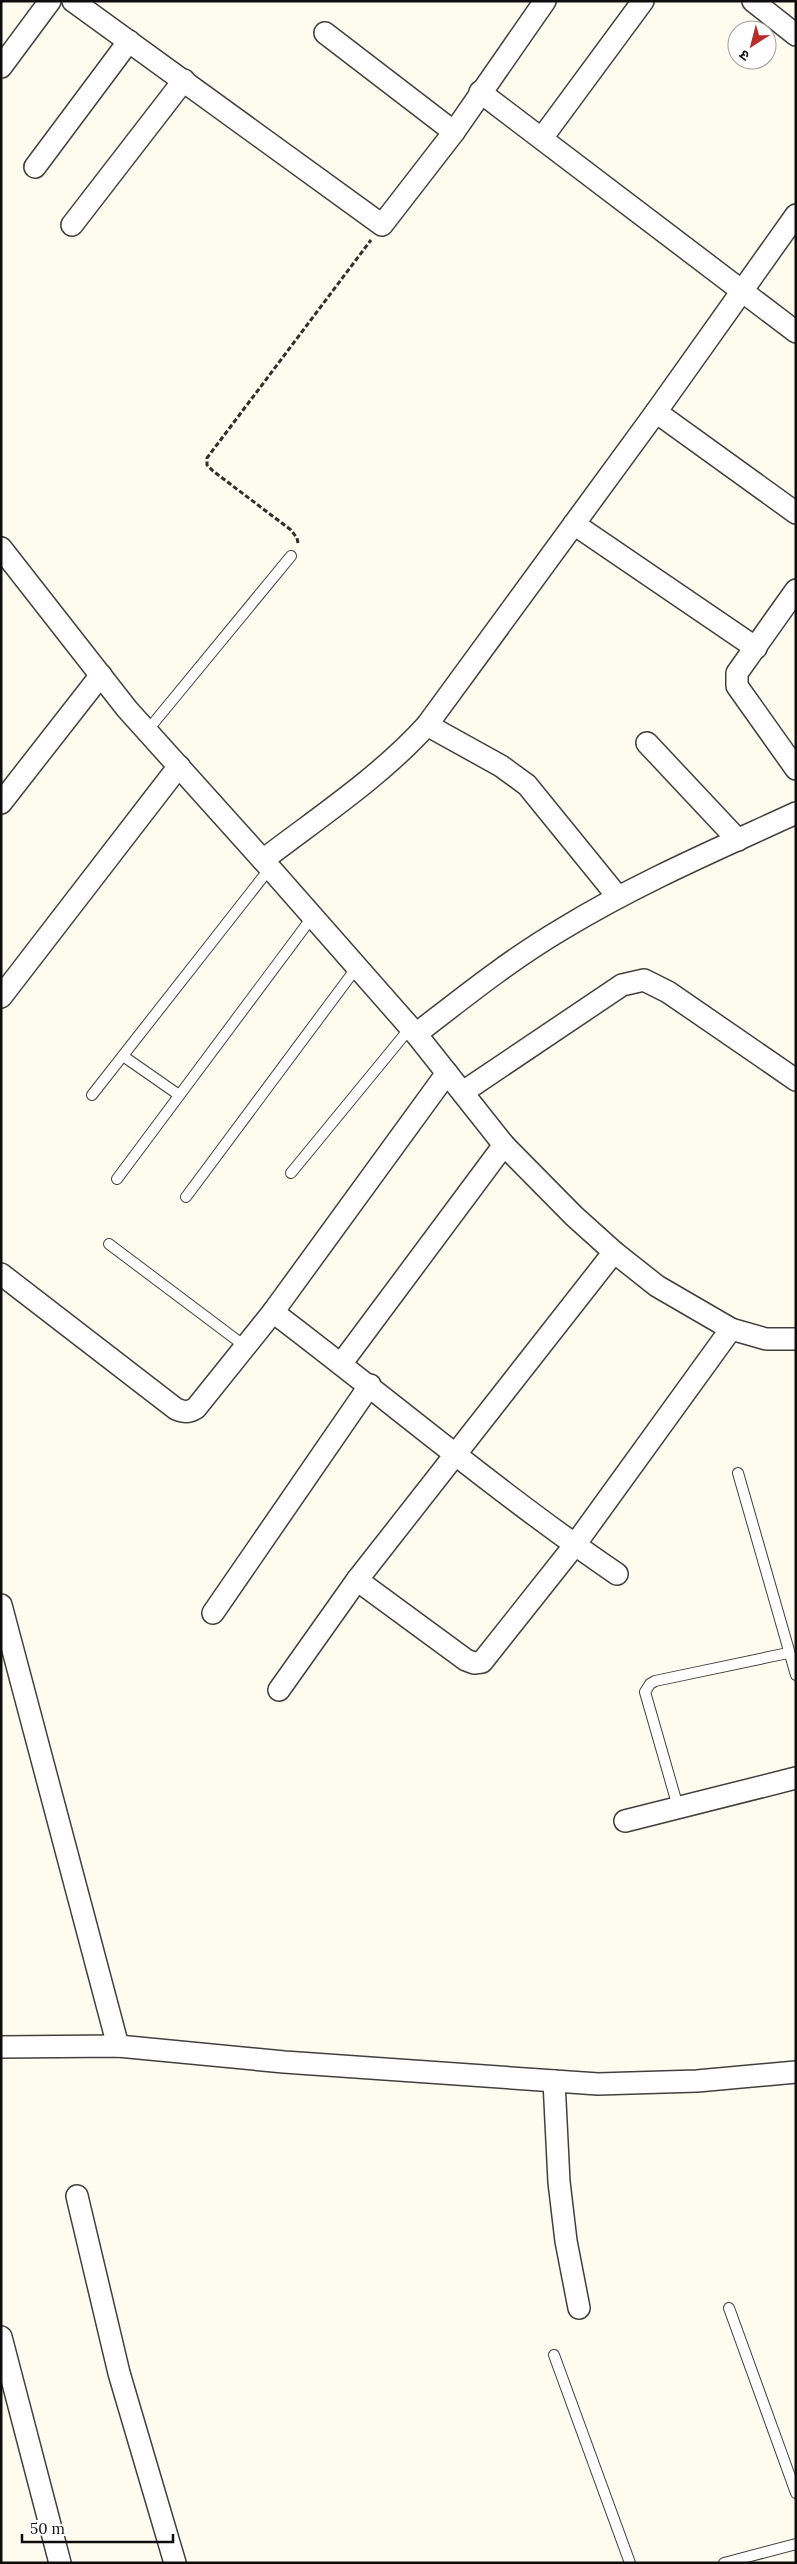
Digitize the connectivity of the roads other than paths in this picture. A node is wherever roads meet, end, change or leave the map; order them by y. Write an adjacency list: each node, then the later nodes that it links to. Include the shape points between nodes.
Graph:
1 (50, 1): 9 (street)
2 (73, 1): 8 (street)
3 (545, 1): 11 (street)
4 (753, 1): 7 (street)
5 (642, 2): 13 (street)
6 (325, 33): 12 (street)
7 (796, 35)
8 (129, 41): 10 (street); 14 (street)
9 (1, 67)
10 (184, 80): 12 (street, via 382,226); 16 (street)
11 (480, 92): 12 (street); 13 (street)
12 (454, 132)
13 (542, 138): 17 (street)
14 (35, 167)
15 (796, 215): 17 (street)
16 (72, 225)
17 (742, 291): 18 (street); 19 (street)
18 (796, 332)
19 (656, 412): 20 (street); 21 (street)
20 (796, 513)
21 (574, 524): 25 (street); 27 (street)
22 (1, 548): 26 (street)
23 (291, 556): 28 (lane)
24 (796, 590): 25 (street)
25 (756, 648): 31 (street, via 737,673 737,686)
26 (101, 675): 28 (street); 32 (street)
27 (428, 725): 35 (street, via 406,749); 36 (street, via 527,784)
28 (146, 731): 30 (street)
29 (647, 743): 34 (street)
30 (179, 766): 35 (street); 39 (street)
31 (796, 769)
32 (1, 803)
33 (796, 813): 34 (street)
34 (738, 840): 36 (street)
35 (267, 864): 37 (street); 41 (lane)
36 (618, 897): 40 (street, via 510,962)
37 (313, 916): 38 (street); 45 (lane)
38 (357, 967): 40 (street); 50 (lane)
39 (1, 997)
40 (413, 1031): 42 (street); 48 (lane)
41 (124, 1056): 45 (lane); 46 (lane)
42 (448, 1073): 44 (street); 54 (street)
43 (796, 1080): 44 (street, via 668,992 644,980 622,985)
44 (463, 1092): 47 (street)
45 (179, 1095): 49 (lane)
46 (92, 1096)
47 (504, 1145): 52 (street); 58 (street)
48 (291, 1173)
49 (117, 1179)
50 (186, 1197)
51 (109, 1244): 57 (lane)
52 (614, 1252): 55 (street, via 657,1286); 60 (street)
53 (1, 1274): 57 (street, via 184,1412 196,1408)
54 (273, 1312): 57 (street); 58 (street)
55 (731, 1329): 56 (street, via 766,1340); 62 (street)
56 (796, 1339)
57 (246, 1347)
58 (341, 1364): 59 (street)
59 (370, 1385): 60 (street); 66 (street)
60 (454, 1455): 62 (street); 64 (street)
61 (738, 1473): 67 (lane)
62 (574, 1546): 63 (street); 64 (street, via 482,1662 466,1660)
63 (617, 1574)
64 (357, 1580): 69 (street)
65 (1, 1605): 73 (street)
66 (213, 1614)
67 (788, 1653): 68 (lane); 71 (lane, via 655,1681 646,1688)
68 (796, 1675)
69 (280, 1690)
70 (796, 1778): 71 (street)
71 (678, 1807): 72 (street)
72 (625, 1821)
73 (118, 2046): 74 (street); 76 (street, via 284,2062)
74 (1, 2047)
75 (796, 2072): 76 (street, via 644,2083)
76 (554, 2081): 78 (street, via 559,2182)
77 (77, 2196): 85 (street, via 120,2373)
78 (579, 2308)
79 (729, 2308): 82 (lane)
80 (1, 2337): 84 (street)
81 (554, 2355): 86 (lane)
82 (796, 2493)
83 (796, 2544): 87 (lane)
84 (60, 2563)
85 (175, 2563)
86 (630, 2563)
87 (724, 2563)

